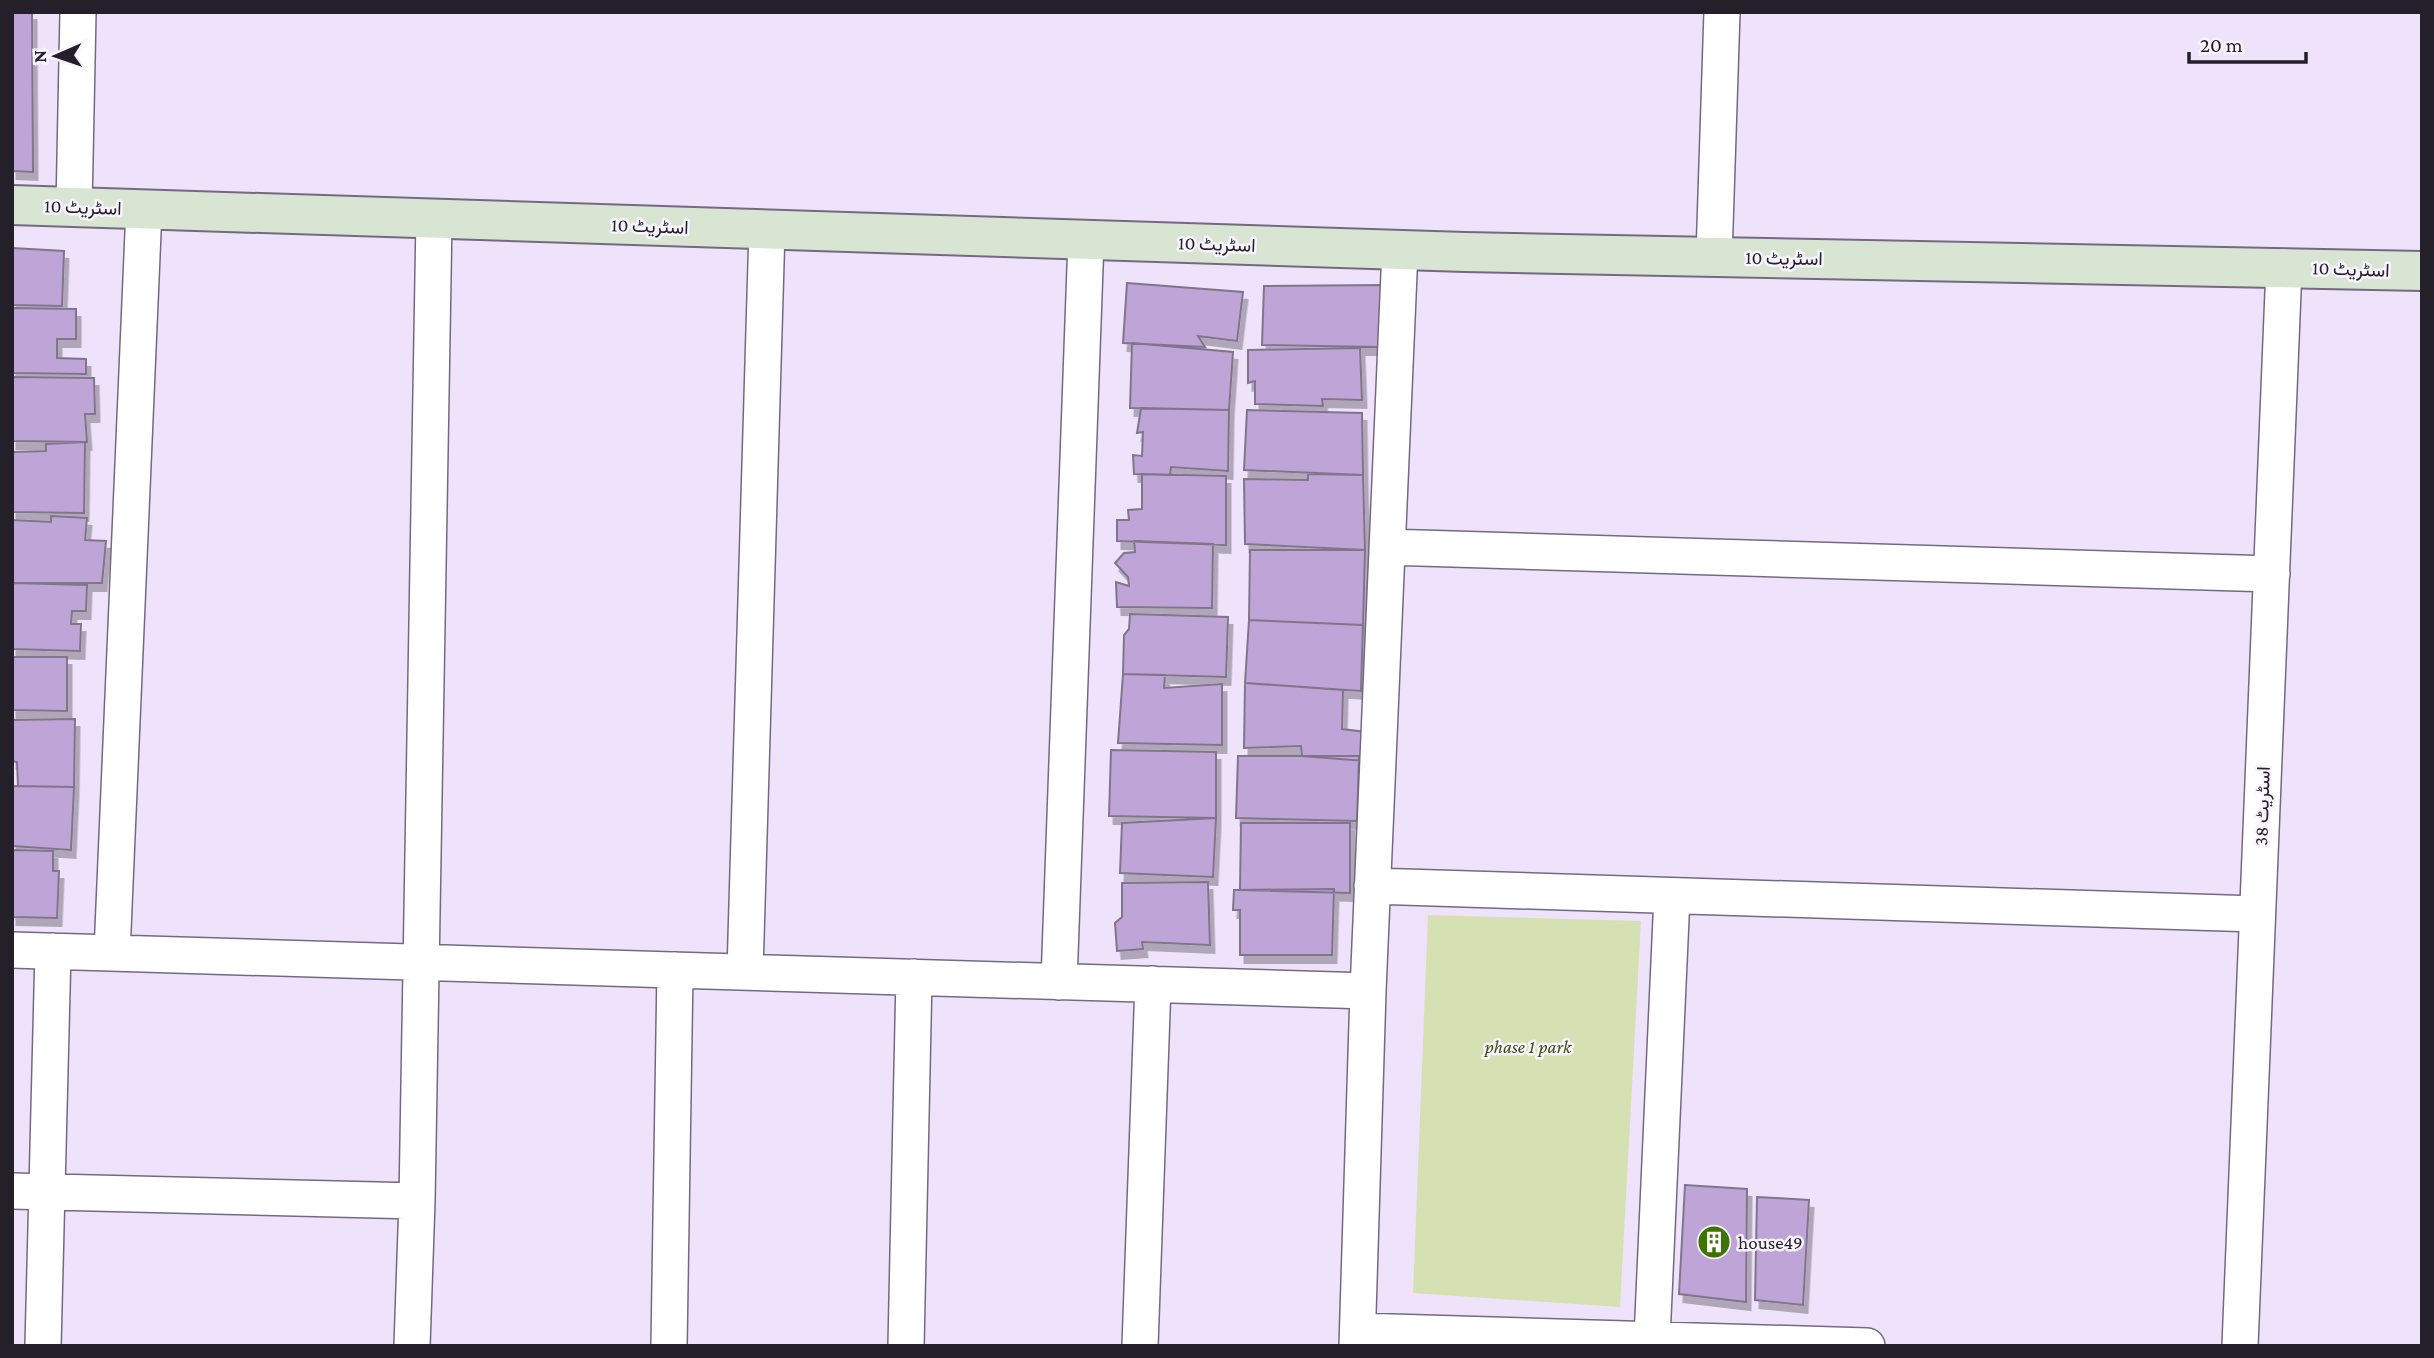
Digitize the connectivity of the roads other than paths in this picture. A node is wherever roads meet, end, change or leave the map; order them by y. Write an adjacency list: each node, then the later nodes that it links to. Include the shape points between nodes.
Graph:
1 (78, 12): 4 (street)
2 (1722, 12): 10 (street)
3 (12, 205): 4 (street, اسٹریٹ 10)
4 (74, 207): 5 (street, اسٹریٹ 10)
5 (144, 209): 6 (street, اسٹریٹ 10); 20 (street)
6 (434, 219): 7 (street, اسٹریٹ 10); 21 (street)
7 (766, 229): 8 (street, اسٹریٹ 10); 23 (street)
8 (1086, 240): 9 (street, اسٹریٹ 10); 25 (street)
9 (1400, 250): 10 (street, اسٹریٹ 10); 13 (street)
10 (1714, 257): 11 (street, اسٹریٹ 10)
11 (2284, 267): 12 (street, اسٹریٹ 10); 14 (street, اسٹریٹ 38)
12 (2422, 271)
13 (1387, 547): 14 (street); 15 (street)
14 (2272, 573): 17 (street, اسٹریٹ 38)
15 (1372, 886): 16 (street); 27 (street)
16 (1672, 895): 17 (street); 32 (street)
17 (2257, 914): 39 (street, اسٹریٹ 38)
18 (12, 950): 19 (street)
19 (53, 951): 20 (street); 29 (street)
20 (112, 953): 21 (street)
21 (420, 962): 22 (street); 30 (street)
22 (675, 970): 23 (street); 35 (street)
23 (746, 972): 24 (street)
24 (914, 978): 25 (street); 36 (street)
25 (1059, 982): 26 (street)
26 (1153, 984): 27 (street); 37 (street)
27 (1368, 991): 31 (street)
28 (12, 1191): 29 (street)
29 (47, 1192): 30 (street); 33 (street)
30 (417, 1201): 34 (street)
31 (1358, 1338): 32 (street)
32 (1652, 1339): 38 (street)
33 (43, 1346)
34 (412, 1346)
35 (669, 1346)
36 (906, 1346)
37 (1140, 1346)
38 (1867, 1346)
39 (2240, 1346)

